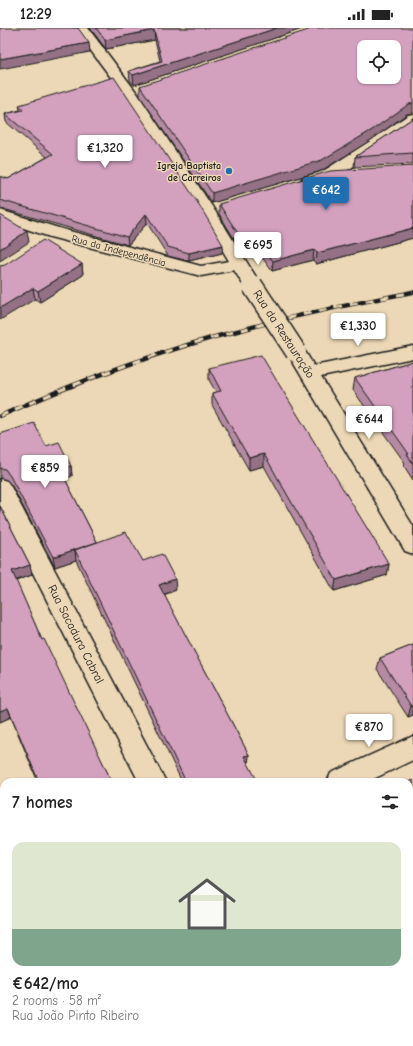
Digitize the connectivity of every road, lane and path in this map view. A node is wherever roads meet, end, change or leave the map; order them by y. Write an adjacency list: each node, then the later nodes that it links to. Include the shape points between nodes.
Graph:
1 (81, 28): 3 (street, Rua da Restauração)
2 (145, 88): 3 (street)
3 (130, 93): 11 (street, Rua da Restauração, via 215,209)
4 (413, 118): 6 (street)
5 (359, 173): 6 (street)
6 (328, 175): 7 (street)
7 (290, 186)
8 (0, 215): 9 (street, Rua da Independência)
9 (56, 233): 10 (street); 11 (street, Rua da Independência, via 201,272)
10 (38, 246)
11 (239, 264): 13 (street, Rua da Restauração, bridge)
12 (413, 352): 13 (street)
13 (309, 373): 15 (street, Rua da Restauração)
14 (0, 486): 17 (street, Rua Sacadura Cabral)
15 (413, 545)
16 (413, 748): 18 (street)
17 (151, 778)
18 (349, 778)

